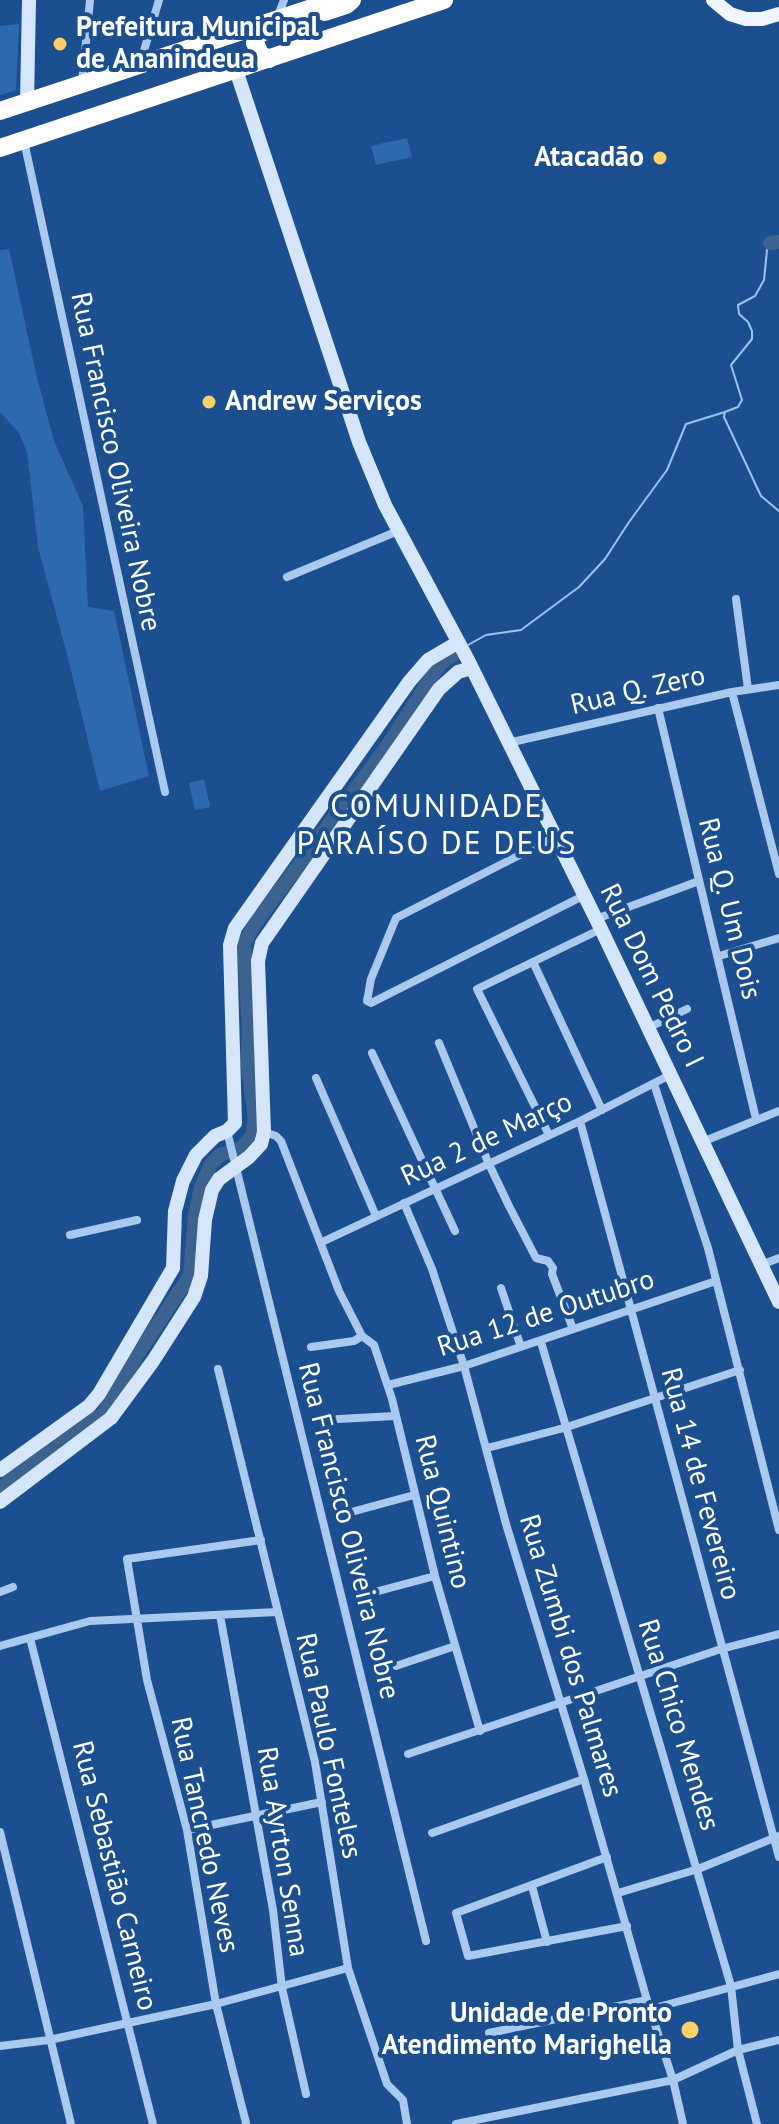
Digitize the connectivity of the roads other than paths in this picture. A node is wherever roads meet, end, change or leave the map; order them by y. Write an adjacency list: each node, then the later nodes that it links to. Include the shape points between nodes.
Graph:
1 (29, 0): 15 (street)
2 (90, 0): 14 (street)
3 (159, 0): 12 (street)
4 (284, 0): 10 (street)
5 (334, 0): 10 (highway)
6 (352, 0): 11 (highway, via 258,34 257,49)
7 (444, 0): 11 (highway)
8 (713, 0): 9 (main road, via 746,19)
9 (779, 14)
10 (277, 19): 12 (highway)
11 (269, 59): 13 (highway)
12 (140, 64): 14 (highway)
13 (236, 70): 17 (highway); 19 (street, Rua Dom Pedro I, via 359,442)
14 (82, 84): 15 (highway)
15 (27, 102): 16 (highway)
16 (0, 111)
17 (24, 140): 18 (highway); 29 (street, Rua Francisco Oliveira Nobre)
18 (0, 148)
19 (398, 531): 20 (street); 22 (street, Rua Dom Pedro I)
20 (287, 577)
21 (736, 599): 25 (street)
22 (457, 643): 23 (street, Rua Dom Pedro I); 82 (street, via 428,660 409,682 235,928 230,945 235,1123 196,1155 183,1181 175,1211 173,1268 89,1406)
23 (470, 664): 28 (street, Rua Dom Pedro I); 50 (street, via 439,689 262,943 258,961)
24 (779, 685): 25 (street, Rua Q. Zero)
25 (748, 689): 26 (street, Rua Q. Zero)
26 (732, 692): 27 (street, Rua Q. Zero); 31 (street)
27 (658, 708): 28 (street, Rua Q. Zero); 32 (street, Rua Q. Um Dois)
28 (508, 743): 30 (street, Rua Dom Pedro I)
29 (165, 792)
30 (555, 837): 33 (street, Rua Dom Pedro I); 33 (street, via 396,918 367,1001)
31 (779, 874)
32 (699, 881): 34 (street); 36 (street, Rua Q. Um Dois)
33 (585, 895): 34 (street, Rua Dom Pedro I)
34 (598, 924): 37 (street); 39 (street, Rua Dom Pedro I)
35 (779, 938): 36 (street)
36 (719, 956): 47 (street, Rua Q. Um Dois)
37 (533, 962): 45 (street); 51 (street, via 477,989)
38 (687, 1009): 39 (street)
39 (648, 1028): 42 (street, Rua Dom Pedro I)
40 (439, 1043): 54 (street)
41 (372, 1053): 55 (street)
42 (670, 1075): 44 (street, Rua 2 de Março); 52 (street, Rua Dom Pedro I)
43 (316, 1078): 57 (street)
44 (654, 1084): 45 (street, Rua 2 de Março); 64 (street)
45 (602, 1110): 48 (street, Rua 2 de Março)
46 (779, 1111): 47 (street)
47 (756, 1119): 52 (street)
48 (580, 1121): 51 (street, Rua 2 de Março); 67 (street, Rua 14 de Fevereiro)
49 (227, 1131): 53 (street, Rua Francisco Oliveira Nobre)
50 (264, 1132): 53 (street, via 261,1144); 61 (street, Rua Quintino, via 281,1141)
51 (549, 1135): 54 (street, Rua 2 de Março)
52 (702, 1142): 63 (street, Rua Dom Pedro I)
53 (235, 1161): 84 (street, via 208,1203 194,1297 153,1361 105,1425); 119 (street, Rua Francisco Oliveira Nobre)
54 (488, 1162): 55 (street, Rua 2 de Março); 68 (street, via 536,1258 553,1268)
55 (434, 1188): 56 (street, Rua 2 de Março); 59 (street)
56 (404, 1203): 57 (street, Rua 2 de Março); 73 (street, Rua Zumbi dos Palmares)
57 (376, 1216): 61 (street, Rua 2 de Março)
58 (137, 1220): 60 (street)
59 (455, 1231)
60 (70, 1235)
61 (322, 1242): 69 (street, Rua Quintino)
62 (779, 1258): 63 (street)
63 (761, 1265): 66 (street, Rua Dom Pedro I)
64 (716, 1281): 67 (street, Rua 12 de Outubro); 75 (street)
65 (501, 1288): 72 (street)
66 (779, 1302)
67 (631, 1310): 68 (street, Rua 12 de Outubro); 77 (street, Rua 14 de Fevereiro)
68 (573, 1329): 70 (street, Rua 12 de Outubro)
69 (362, 1336): 71 (street); 76 (street, Rua Quintino, via 374,1345)
70 (541, 1342): 72 (street, Rua 12 de Outubro); 80 (street, Rua Chico Mendes)
71 (311, 1347)
72 (521, 1347): 73 (street, Rua 12 de Outubro)
73 (464, 1366): 76 (street, Rua 12 de Outubro); 81 (street, Rua Zumbi dos Palmares)
74 (218, 1369): 87 (street, Rua Paulo Fonteles)
75 (740, 1370): 77 (street); 86 (street)
76 (388, 1385): 78 (street, Rua Quintino)
77 (656, 1398): 80 (street); 99 (street, Rua 14 de Fevereiro)
78 (395, 1416): 79 (street); 83 (street, Rua Quintino)
79 (338, 1419)
80 (564, 1428): 81 (street); 101 (street, Rua Chico Mendes)
81 (487, 1448): 102 (street, Rua Zumbi dos Palmares)
82 (0, 1470)
83 (414, 1495): 85 (street); 88 (street, Rua Quintino)
84 (0, 1502)
85 (355, 1511)
86 (779, 1530)
87 (261, 1540): 92 (street, Rua Paulo Fonteles); 94 (street, Rua Tancredo Neves, via 127,1559)
88 (435, 1576): 91 (street); 98 (street, Rua Quintino)
89 (13, 1587): 90 (street)
90 (0, 1592)
91 (371, 1593)
92 (277, 1612): 93 (street); 106 (street, Rua Paulo Fonteles)
93 (220, 1615): 94 (street); 107 (street, Rua Ayrton Senna)
94 (136, 1618): 96 (street, via 90,1621); 108 (street, Rua Tancredo Neves)
95 (779, 1634): 99 (street)
96 (30, 1638): 97 (street); 127 (street, Rua Sebastião Carneiro)
97 (0, 1646)
98 (455, 1646): 100 (street); 103 (street, Rua Quintino)
99 (721, 1649): 101 (street); 111 (street, Rua 14 de Fevereiro)
100 (396, 1666)
101 (641, 1676): 102 (street); 115 (street, Rua Chico Mendes)
102 (561, 1703): 103 (street); 105 (street, Rua Zumbi dos Palmares)
103 (480, 1731): 104 (street)
104 (408, 1754)
105 (584, 1779): 110 (street); 113 (street, Rua Zumbi dos Palmares)
106 (322, 1802): 107 (street); 121 (street, Rua Paulo Fonteles)
107 (255, 1814): 108 (street); 124 (street, Rua Ayrton Senna)
108 (187, 1830): 125 (street, Rua Tancredo Neves)
109 (0, 1832): 112 (street)
110 (432, 1833)
111 (777, 1837): 114 (street, Rua 14 de Fevereiro); 115 (street)
112 (2, 1852): 129 (street)
113 (607, 1857): 116 (street); 117 (street, Rua Zumbi dos Palmares)
114 (779, 1857)
115 (698, 1869): 117 (street); 123 (street, Rua Chico Mendes)
116 (532, 1886): 120 (street); 120 (street, via 456,1913 468,1956)
117 (618, 1893): 118 (street, Rua Zumbi dos Palmares)
118 (627, 1926): 120 (street); 126 (street, Rua Zumbi dos Palmares)
119 (426, 1941)
120 (547, 1942)
121 (348, 1968): 124 (street); 138 (street, Rua Paulo Fonteles, via 387,2084 403,2100)
122 (779, 1974): 123 (street)
123 (731, 1986): 126 (street); 132 (street, Rua Chico Mendes)
124 (282, 1988): 125 (street); 134 (street, Rua Ayrton Senna)
125 (216, 2004): 127 (street); 135 (street, Rua Tancredo Neves)
126 (649, 2004): 128 (street); 133 (street, Rua Zumbi dos Palmares)
127 (129, 2022): 129 (street); 137 (street, Rua Sebastião Carneiro)
128 (489, 2033)
129 (49, 2040): 131 (street); 136 (street)
130 (779, 2040): 132 (street)
131 (0, 2046)
132 (738, 2050): 133 (street); 141 (street, Rua Chico Mendes)
133 (673, 2080): 139 (street); 140 (street, Rua Zumbi dos Palmares)
134 (306, 2094)
135 (246, 2123)
136 (71, 2124)
137 (153, 2124)
138 (407, 2124)
139 (456, 2124)
140 (683, 2124)
141 (757, 2124)

